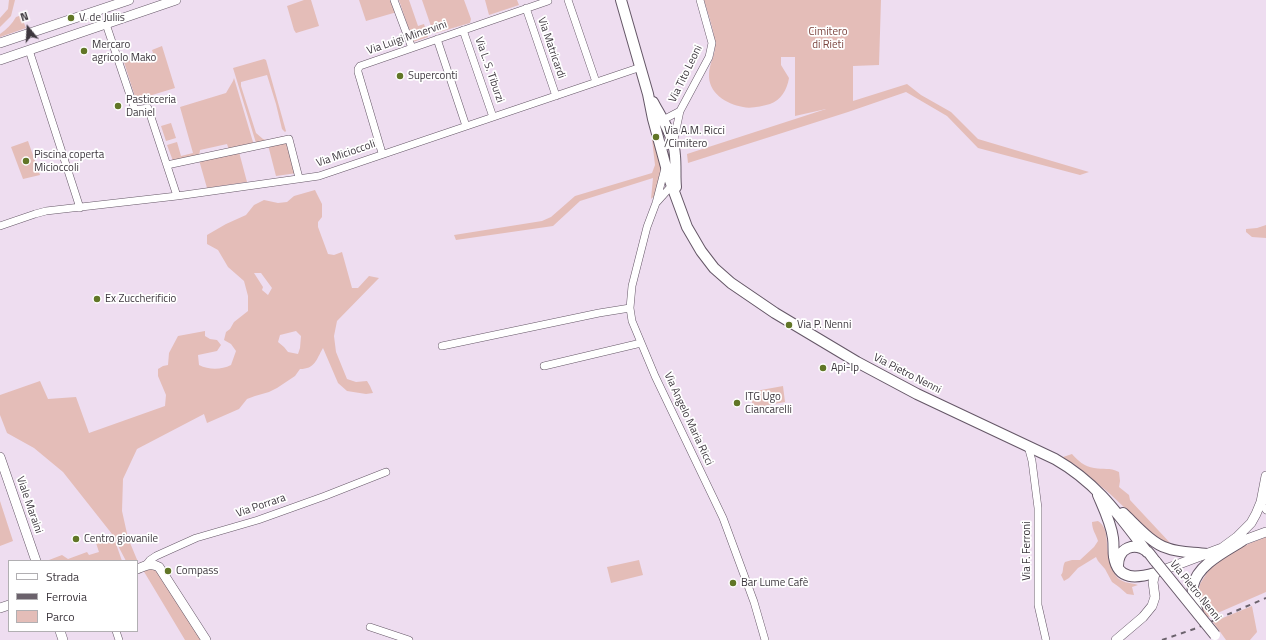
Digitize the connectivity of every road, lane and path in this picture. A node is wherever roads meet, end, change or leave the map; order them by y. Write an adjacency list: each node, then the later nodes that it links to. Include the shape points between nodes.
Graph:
1 (128, 0): 12 (main road)
2 (176, 0): 9 (main road)
3 (394, 0): 13 (street)
4 (568, 0): 17 (street)
5 (621, 0): 16 (main road, Via Angelo Maria Ricci)
6 (700, 0): 19 (street, Via Tito Leoni, via 712,50)
7 (548, 1): 8 (street, Via Luigi Minervini)
8 (526, 8): 10 (street, Via Luigi Minervini); 18 (street, Via Matricardi)
9 (106, 24): 14 (main road); 28 (street, via 135,110 148,108)
10 (463, 30): 11 (street, Via Luigi Minervini); 20 (street, Via L. S. Tiburzi)
11 (437, 39): 13 (street, Via Luigi Minervini); 22 (street)
12 (0, 43)
13 (412, 48): 25 (street, Via Luigi Minervini, via 361,65 358,69)
14 (29, 50): 15 (main road); 35 (street)
15 (0, 60)
16 (641, 67): 17 (street, Via Micioccoli); 21 (main road, Via Angelo Maria Ricci)
17 (596, 82): 18 (street, Via Micioccoli)
18 (556, 96): 20 (street, Via Micioccoli)
19 (680, 111): 21 (street, Via Tito Leoni); 23 (street, Via Tito Leoni)
20 (493, 117): 22 (street, Via Micioccoli)
21 (659, 122): 23 (main road, Via Angelo Maria Ricci); 24 (main road, Via Angelo Maria Ricci)
22 (466, 126): 25 (street, Via Micioccoli)
23 (674, 144): 24 (street); 26 (main road, Via Angelo Maria Ricci)
24 (660, 147): 27 (main road, Via Angelo Maria Ricci)
25 (382, 153): 29 (street, Via Micioccoli, via 324,174)
26 (676, 156): 27 (street); 30 (main road, Via Angelo Maria Ricci)
27 (665, 162): 30 (main road, Via Angelo Maria Ricci); 34 (street, Via Angelo Maria Ricci)
28 (167, 165): 29 (street, via 289,139); 31 (street)
29 (300, 178): 31 (street, Via Micioccoli)
30 (674, 184): 32 (street, Via Angelo Maria Ricci); 33 (main road, Via Angelo Maria Ricci)
31 (177, 196): 35 (street, Via Micioccoli)
32 (662, 197): 33 (street); 34 (street, Via Angelo Maria Ricci)
33 (677, 197): 41 (main road, Via Pietro Nenni, via 688,227 701,251 714,268 731,283 775,313 857,362 917,394)
34 (656, 203): 37 (street, Via Angelo Maria Ricci, via 632,286)
35 (80, 208): 36 (street, Via Micioccoli, via 40,213)
36 (0, 226)
37 (630, 308): 38 (street, Via Angelo Maria Ricci); 39 (street)
38 (640, 343): 40 (street); 65 (street, Via Angelo Maria Ricci, via 723,518)
39 (442, 346)
40 (544, 366)
41 (1028, 446): 42 (main road, Via Pietro Nenni); 44 (street, Via F. Ferroni)
42 (1045, 454): 44 (street); 47 (main road, Via Pietro Nenni, via 1070,467)
43 (0, 457): 56 (main road, Viale Maraini)
44 (1032, 461): 66 (street, Via F. Ferroni, via 1038,508 1038,605)
45 (386, 472): 57 (street, Via Porrara, via 258,520 196,538 156,556)
46 (1266, 476): 48 (main road)
47 (1095, 489): 49 (main road, Via Pietro Nenni); 59 (main road, via 1111,526 1115,563)
48 (1263, 501): 50 (street); 53 (main road, via 1248,527)
49 (1110, 504): 54 (main road, Via Pietro Nenni); 55 (main road, via 1159,545 1173,550)
50 (1266, 510)
51 (1266, 532): 52 (main road)
52 (1242, 541): 53 (main road); 60 (main road, via 1223,552 1200,571 1193,586)
53 (1222, 548): 55 (main road)
54 (1147, 552): 58 (main road); 59 (main road, via 1134,547 1124,550 1118,557)
55 (1207, 554): 58 (main road)
56 (36, 560)
57 (141, 567): 63 (main road, Via Porrara, via 153,565 159,568)
58 (1156, 567): 59 (main road, via 1133,577 1124,574); 60 (main road, Via Pietro Nenni, bridge); 67 (main road, via 1153,582 1155,597 1152,606)
59 (1118, 568)
60 (1198, 613): 62 (main road, Via Pietro Nenni, bridge)
61 (370, 627): 64 (street)
62 (1218, 639)
63 (206, 640)
64 (409, 640)
65 (765, 640)
66 (1046, 640)
67 (1116, 640)

